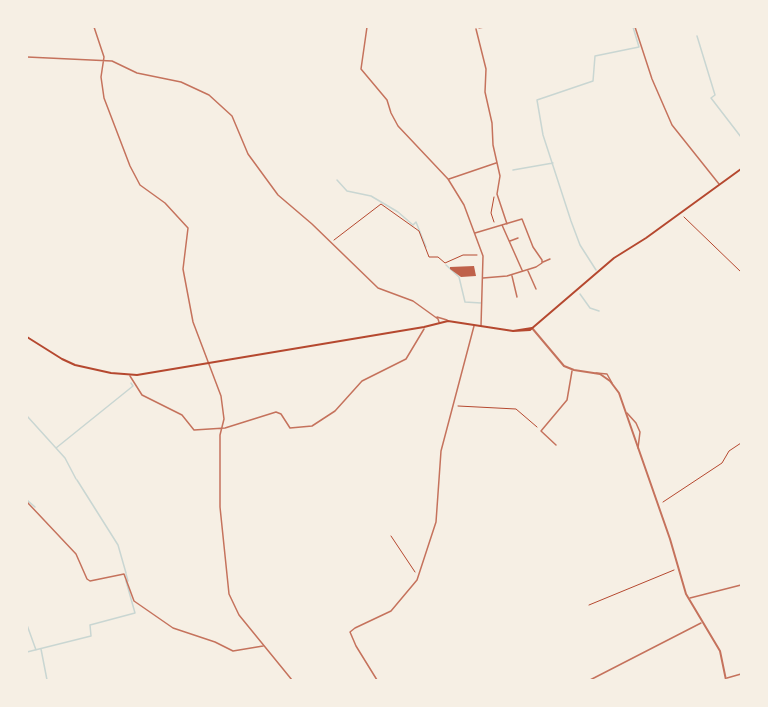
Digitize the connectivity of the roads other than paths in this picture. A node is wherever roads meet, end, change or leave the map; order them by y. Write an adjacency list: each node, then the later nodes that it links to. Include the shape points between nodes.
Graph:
1 (94, 27): 6 (street)
2 (367, 27): 9 (street, via 361,69 387,100 398,126)
3 (635, 27): 10 (street, via 672,125)
4 (476, 29): 7 (street, via 486,69 485,92)
5 (27, 57): 6 (street)
6 (104, 60): 24 (street, via 137,73 181,82 217,100 236,121 246,151 274,191 378,288 413,301); 32 (street, via 101,77 106,107 136,178 188,228 183,269 194,322)
7 (496, 162): 9 (street); 11 (street, via 500,176 497,192)
8 (741, 169): 10 (main road)
9 (448, 179): 13 (street, via 463,201)
10 (720, 184): 30 (main road, via 614,258)
11 (507, 224): 12 (street); 17 (street, via 522,219)
12 (502, 225): 13 (street); 15 (street)
13 (474, 234): 21 (street, via 482,254)
14 (518, 238): 15 (street)
15 (509, 242): 19 (street)
16 (550, 259): 17 (street)
17 (542, 262): 18 (street)
18 (527, 270): 19 (street); 22 (street)
19 (522, 271): 20 (street)
20 (512, 275): 21 (street); 23 (street)
21 (483, 278): 28 (street)
22 (536, 289)
23 (517, 297)
24 (434, 316): 25 (street); 26 (street)
25 (448, 321): 26 (main road); 27 (main road)
26 (439, 323): 29 (main road)
27 (474, 325): 28 (main road); 47 (street, via 439,463 436,522 418,576 391,611 350,632)
28 (481, 326): 30 (main road, via 513,331)
29 (424, 327): 32 (main road); 36 (street, via 406,359 362,381 335,411 316,425 292,429 276,412)
30 (532, 328): 33 (street, via 560,363)
31 (27, 337): 34 (main road, via 75,365)
32 (209, 363): 34 (main road); 36 (street, via 221,399)
33 (572, 370): 35 (street, via 596,373 613,384); 37 (street, via 567,400 541,431)
34 (130, 375): 36 (street, via 142,395 182,415 192,429)
35 (626, 413): 38 (street); 38 (street, via 640,432)
36 (222, 429): 43 (street, via 220,517 227,586 239,615)
37 (556, 445)
38 (638, 449): 41 (street)
39 (27, 502): 43 (street, via 76,554 87,579 124,574 138,605 173,628 229,650)
40 (741, 585): 41 (street)
41 (688, 598): 42 (street)
42 (702, 622): 45 (street, via 720,651); 48 (street)
43 (264, 646): 46 (street)
44 (741, 674): 45 (street)
45 (726, 679)
46 (292, 680)
47 (377, 680)
48 (590, 680)

